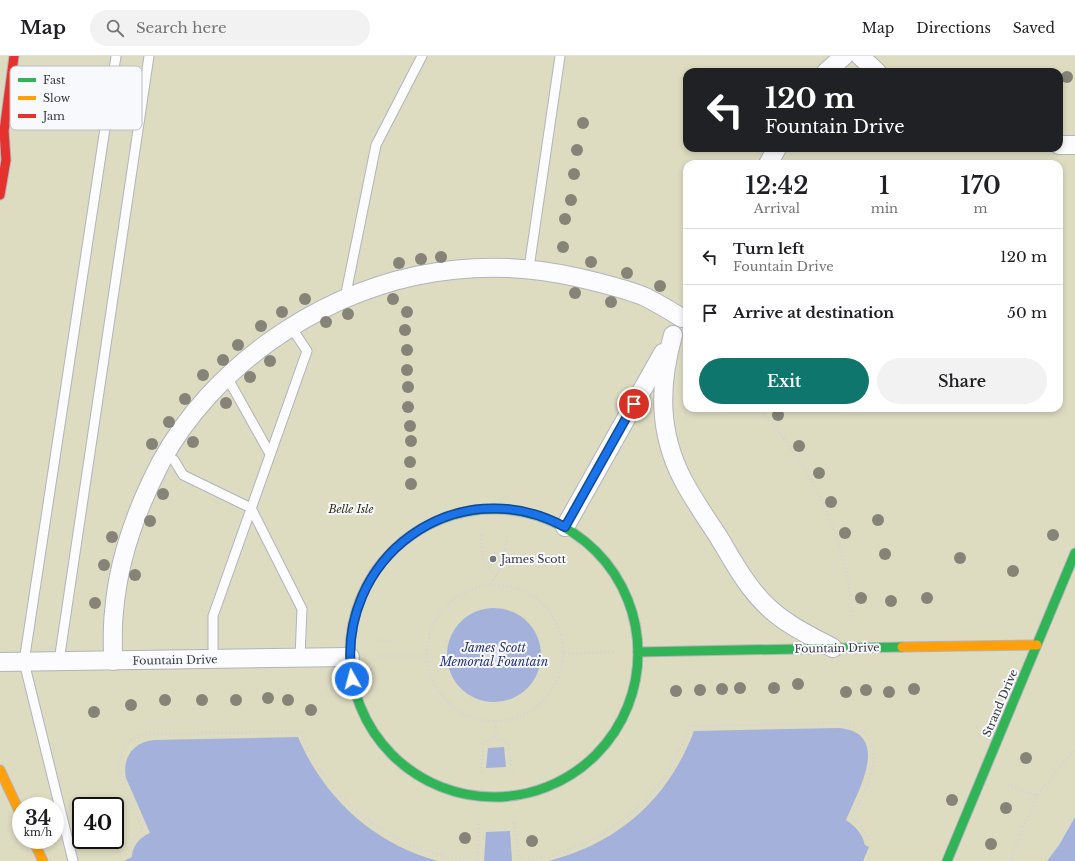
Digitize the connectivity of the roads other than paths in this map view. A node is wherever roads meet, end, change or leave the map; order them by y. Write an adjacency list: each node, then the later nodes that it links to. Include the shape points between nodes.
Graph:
1 (14, 56): 8 (street)
2 (116, 56): 9 (lane)
3 (149, 56): 13 (lane)
4 (422, 56): 21 (lane, via 376,146)
5 (560, 56): 20 (lane)
6 (844, 56): 10 (street)
7 (860, 56): 11 (street)
8 (12, 66)
9 (114, 66)
10 (830, 68)
11 (873, 68)
12 (10, 82): 16 (street)
13 (142, 103)
14 (105, 130): 40 (lane)
15 (138, 130): 41 (lane)
16 (2, 133): 19 (street, via 6,160)
17 (1063, 145): 18 (street)
18 (1075, 145)
19 (0, 195)
20 (529, 268): 21 (street, via 483,267 411,276); 22 (street, via 607,284)
21 (345, 298): 24 (street)
22 (683, 313)
23 (683, 315): 25 (street)
24 (291, 327): 26 (street, via 258,350); 27 (lane, via 307,351)
25 (673, 335): 30 (street); 33 (street, via 665,362 663,410 665,432 683,479 748,586 783,620)
26 (227, 377): 27 (lane); 28 (street, via 207,398)
27 (270, 454): 29 (lane)
28 (164, 457): 29 (lane, via 174,460 183,475); 38 (street, via 141,505 126,546 114,612)
29 (251, 508): 36 (lane, via 302,608); 37 (lane, via 213,616)
30 (565, 527): 34 (street, via 595,550 618,580 633,614); 35 (street, via 532,514 498,508 463,512 424,527 400,543 367,584 354,617)
31 (1075, 554): 32 (street, Strand Drive)
32 (1037, 645): 33 (street, Fountain Drive); 47 (street, Strand Drive)
33 (833, 648): 34 (street, Fountain Drive)
34 (638, 652): 35 (street, via 636,674 628,704 610,738 595,755 557,782 536,790 496,797 457,792 435,784 397,759 368,723 358,702)
35 (350, 657): 36 (street, Fountain Drive)
36 (300, 658): 37 (street, Fountain Drive)
37 (213, 659): 38 (street, Fountain Drive)
38 (113, 661): 41 (street, Fountain Drive)
39 (0, 662): 40 (street, Fountain Drive)
40 (24, 662): 41 (street, Fountain Drive); 46 (lane)
41 (59, 662)
42 (0, 770): 43 (street)
43 (13, 797)
44 (37, 849): 45 (street)
45 (43, 861)
46 (74, 861)
47 (948, 861)

